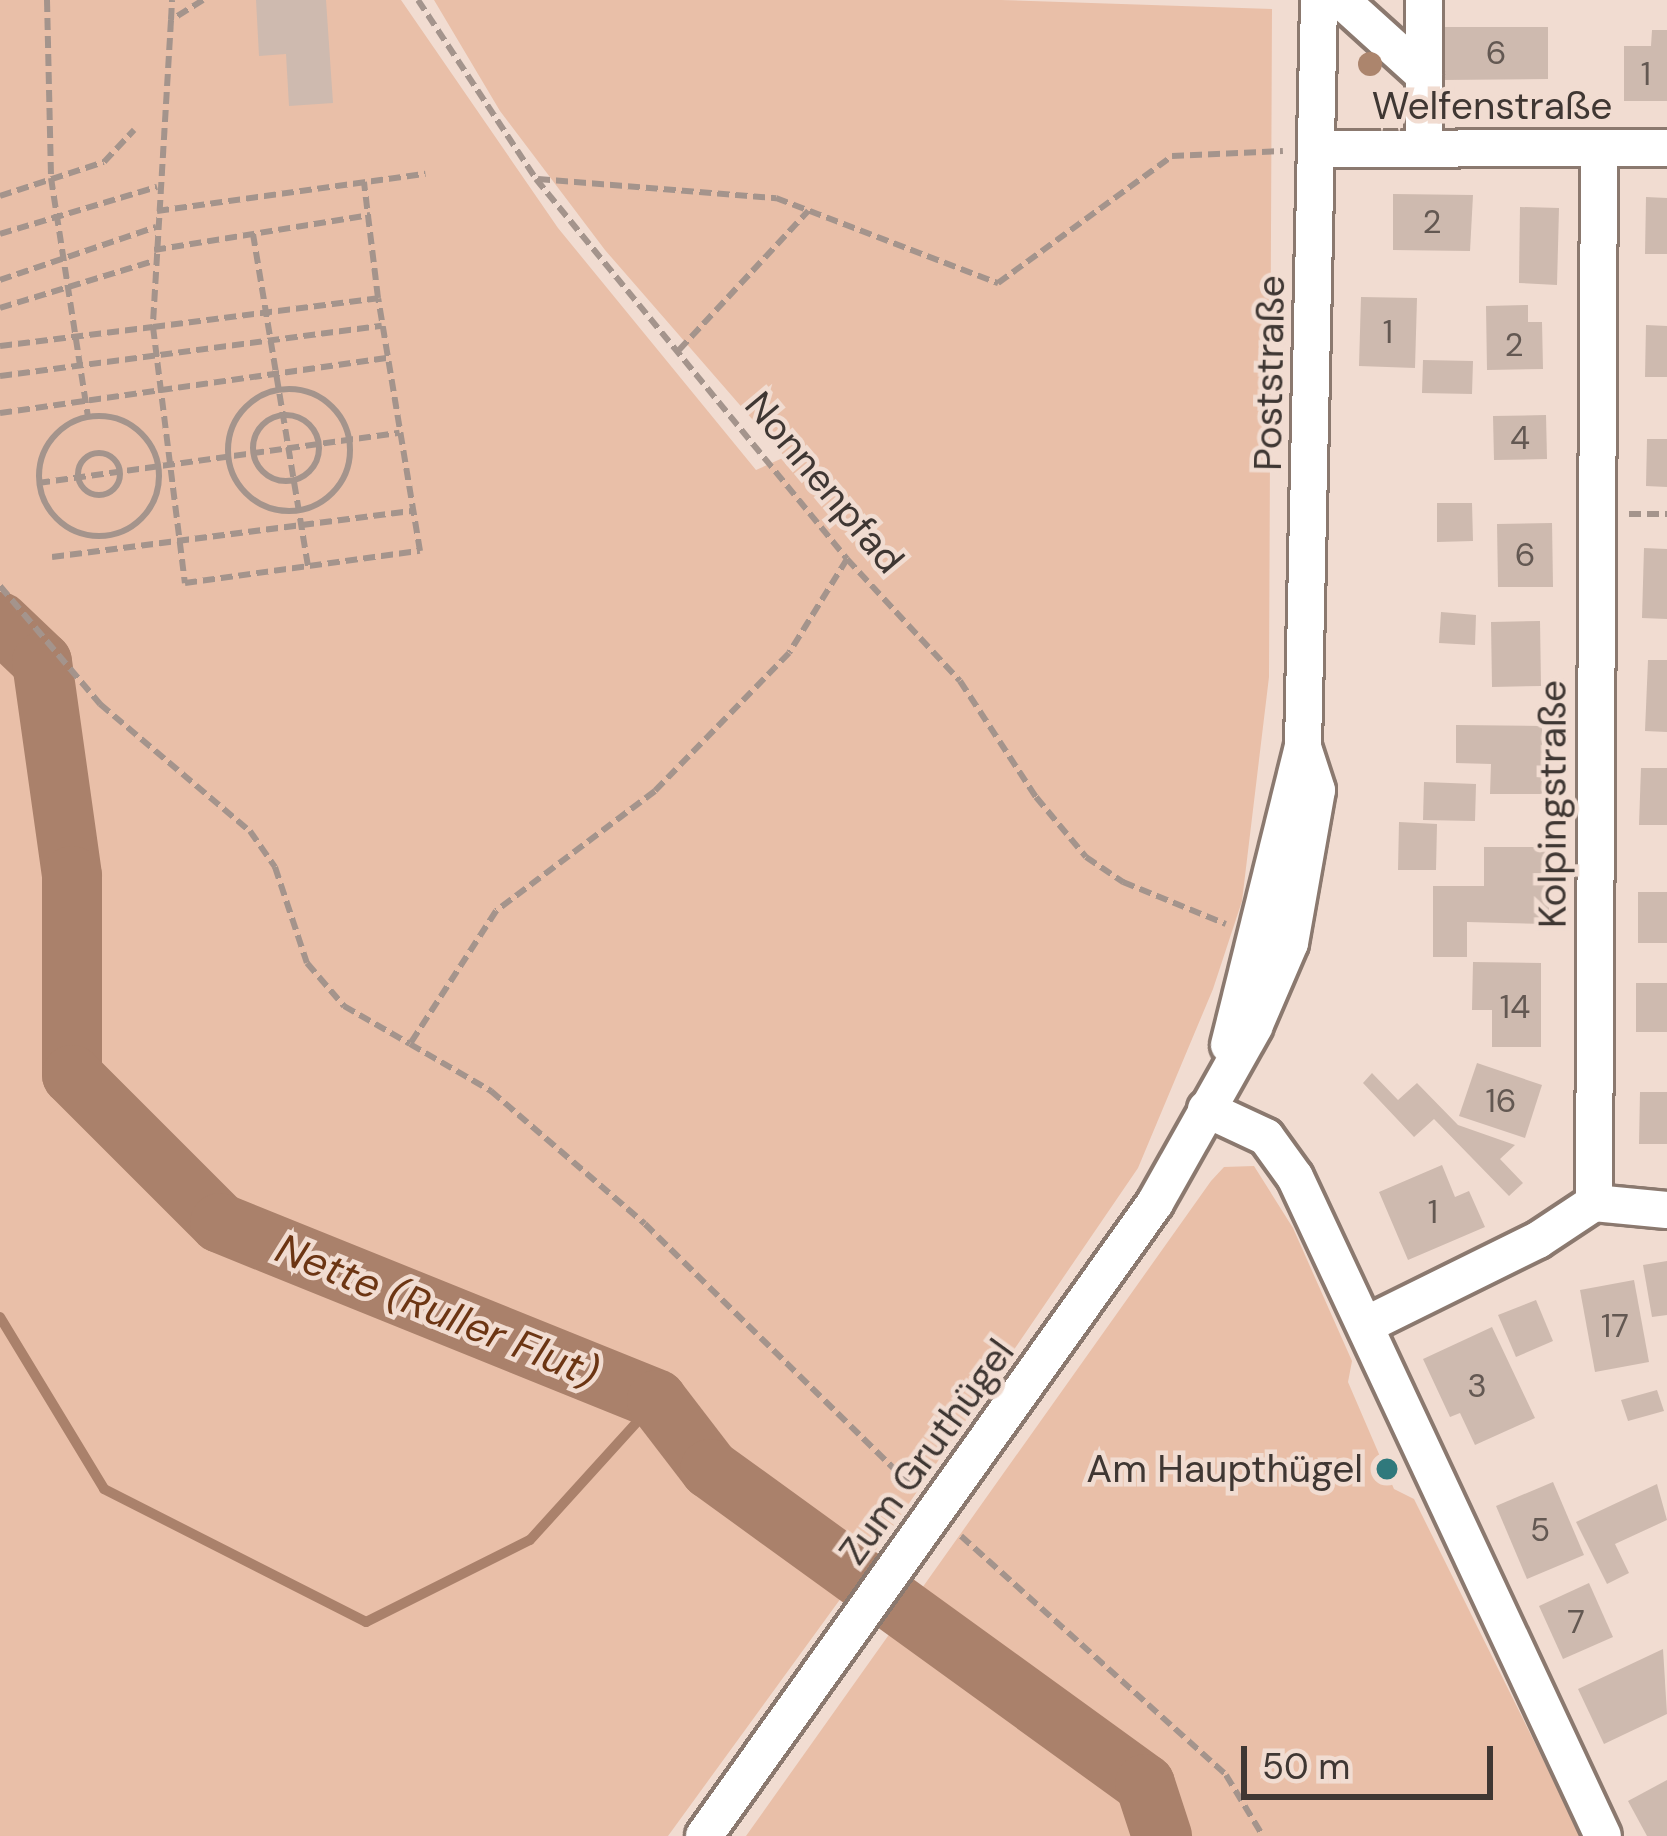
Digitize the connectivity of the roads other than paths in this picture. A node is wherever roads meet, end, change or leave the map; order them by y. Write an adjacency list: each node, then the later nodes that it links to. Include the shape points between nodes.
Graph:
1 (1318, 0): 8 (street, Poststraße)
2 (1341, 0): 4 (street)
3 (1424, 0): 4 (street)
4 (1424, 75): 5 (street)
5 (1424, 147): 6 (street, Welfenstraße); 8 (street, Welfenstraße)
6 (1599, 148): 7 (street, Welfenstraße); 10 (street, Kolpingstraße)
7 (1667, 148)
8 (1316, 149): 9 (street, Poststraße, via 1304,747 1317,790 1315,824 1290,943)
9 (1206, 1109): 12 (street, via 1266,1137 1281,1154); 13 (street, Zum Gruthügel, via 1155,1203)
10 (1594, 1202): 11 (street); 12 (street, via 1538,1240)
11 (1667, 1210)
12 (1368, 1324): 14 (street)
13 (704, 1836)
14 (1604, 1836)

